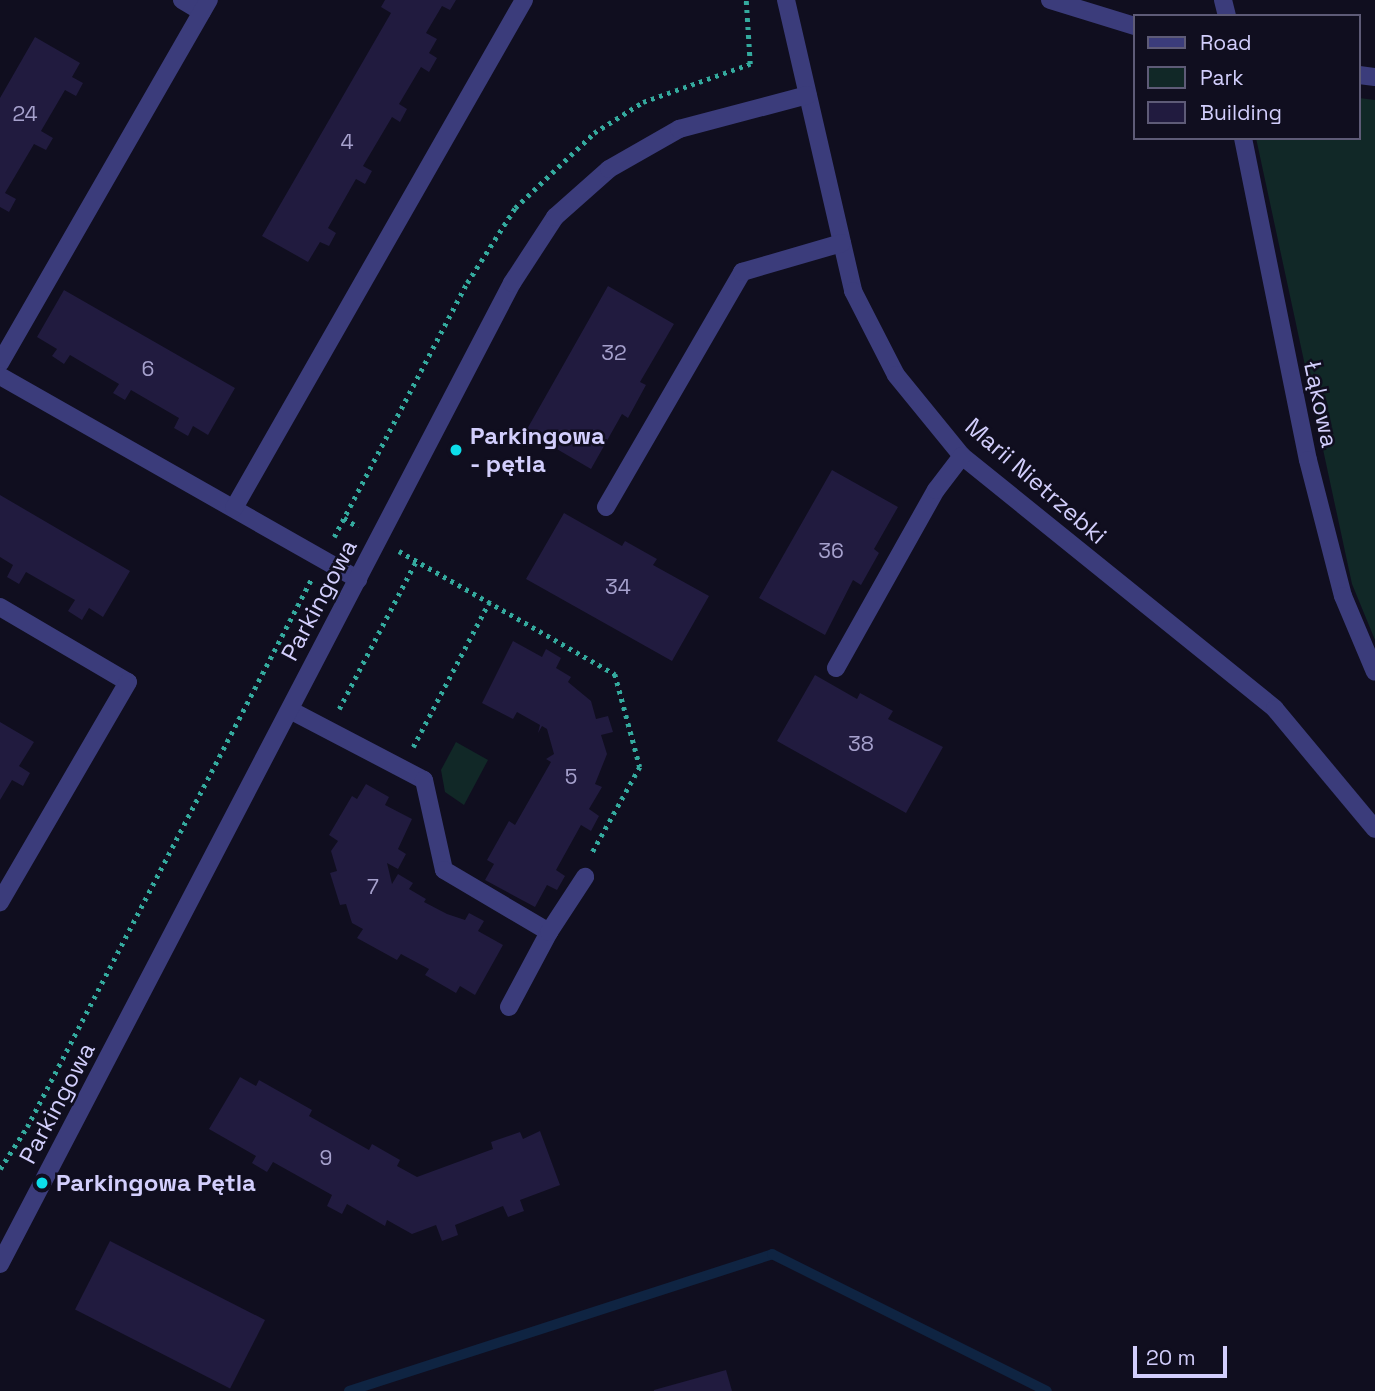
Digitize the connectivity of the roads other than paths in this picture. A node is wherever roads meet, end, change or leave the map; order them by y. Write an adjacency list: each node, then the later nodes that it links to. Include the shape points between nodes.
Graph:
1 (182, 0): 5 (street)
2 (524, 0): 14 (street)
3 (786, 0): 7 (street, Marii Nietrzebki)
4 (1051, 0): 6 (street)
5 (205, 6): 10 (street)
6 (1134, 26)
7 (808, 95): 9 (street, Marii Nietrzebki); 15 (street, Parkingowa, via 679,129 608,169 555,217 512,283)
8 (1243, 140): 18 (street, Łąkowa, via 1308,460 1343,596)
9 (842, 243): 12 (street, Marii Nietrzebki, via 853,291 896,375); 13 (street, via 742,272)
10 (0, 363)
11 (0, 376): 14 (street)
12 (962, 456): 17 (street, via 936,490); 20 (street, Marii Nietrzebki, via 1275,709)
13 (606, 507)
14 (234, 508): 15 (street)
15 (358, 579): 19 (street, Parkingowa)
16 (0, 607): 22 (street, via 128,682)
17 (836, 668)
18 (1375, 673)
19 (289, 710): 23 (street, via 424,780 444,870); 25 (street, Parkingowa)
20 (1375, 829)
21 (585, 877): 23 (street)
22 (0, 902)
23 (549, 932): 24 (street)
24 (509, 1007)
25 (0, 1264)

